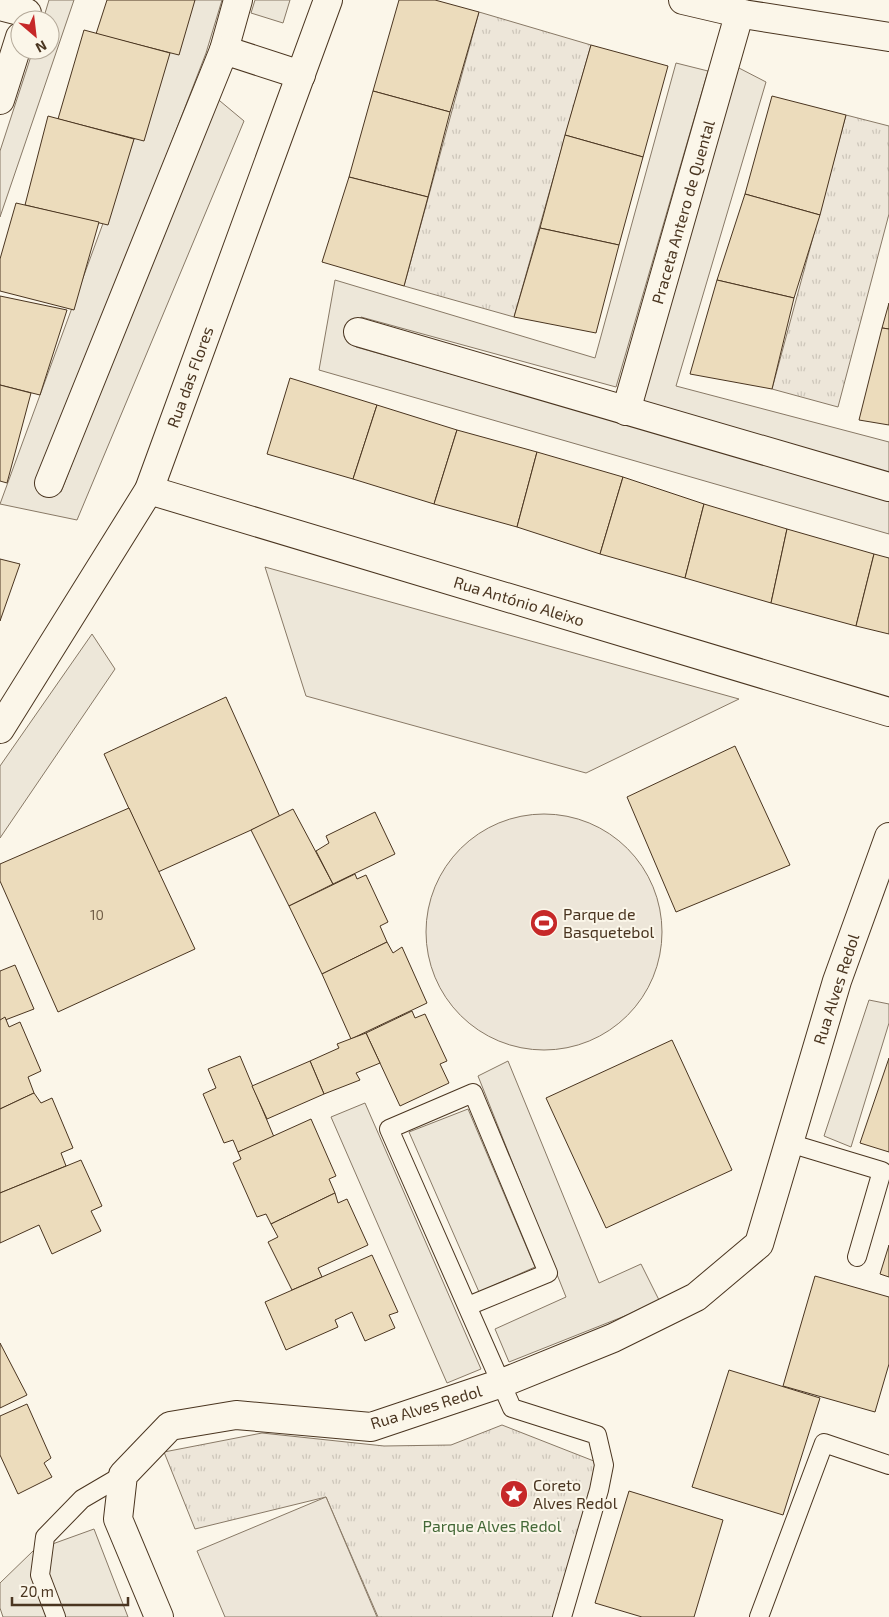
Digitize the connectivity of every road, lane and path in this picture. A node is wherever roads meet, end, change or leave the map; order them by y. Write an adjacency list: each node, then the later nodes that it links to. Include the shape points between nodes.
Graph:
1 (238, 0): 6 (street)
2 (328, 0): 8 (street, Rua das Flores)
3 (684, 0): 4 (street)
4 (743, 14): 5 (street); 11 (street, Praceta Antero de Quental, via 737,22)
5 (889, 37)
6 (224, 50): 8 (street); 12 (street)
7 (13, 60): 9 (street)
8 (301, 75): 14 (street, Rua das Flores)
9 (0, 100)
10 (358, 332): 11 (street)
11 (626, 411): 13 (street)
12 (48, 483)
13 (889, 488)
14 (149, 490): 15 (street, Rua António Aleixo); 16 (street, Rua das Flores)
15 (889, 712)
16 (0, 729)
17 (889, 837): 18 (street, Rua Alves Redol, via 837,981)
18 (789, 1143): 19 (lane, via 882,1171); 21 (street, Rua Alves Redol, via 759,1244 696,1297 613,1338)
19 (857, 1257)
20 (468, 1306): 20 (lane, via 548,1272 473,1093 389,1129); 21 (lane)
21 (502, 1383): 23 (street, Rua Alves Redol, via 370,1427 236,1415 170,1426); 26 (lane, via 512,1408 597,1435 604,1465)
22 (889, 1465): 27 (lane, via 824,1443)
23 (123, 1475): 24 (lane, via 82,1499 45,1537 40,1575); 25 (street, via 118,1519)
24 (56, 1617)
25 (159, 1617)
26 (562, 1617)
27 (759, 1617)

